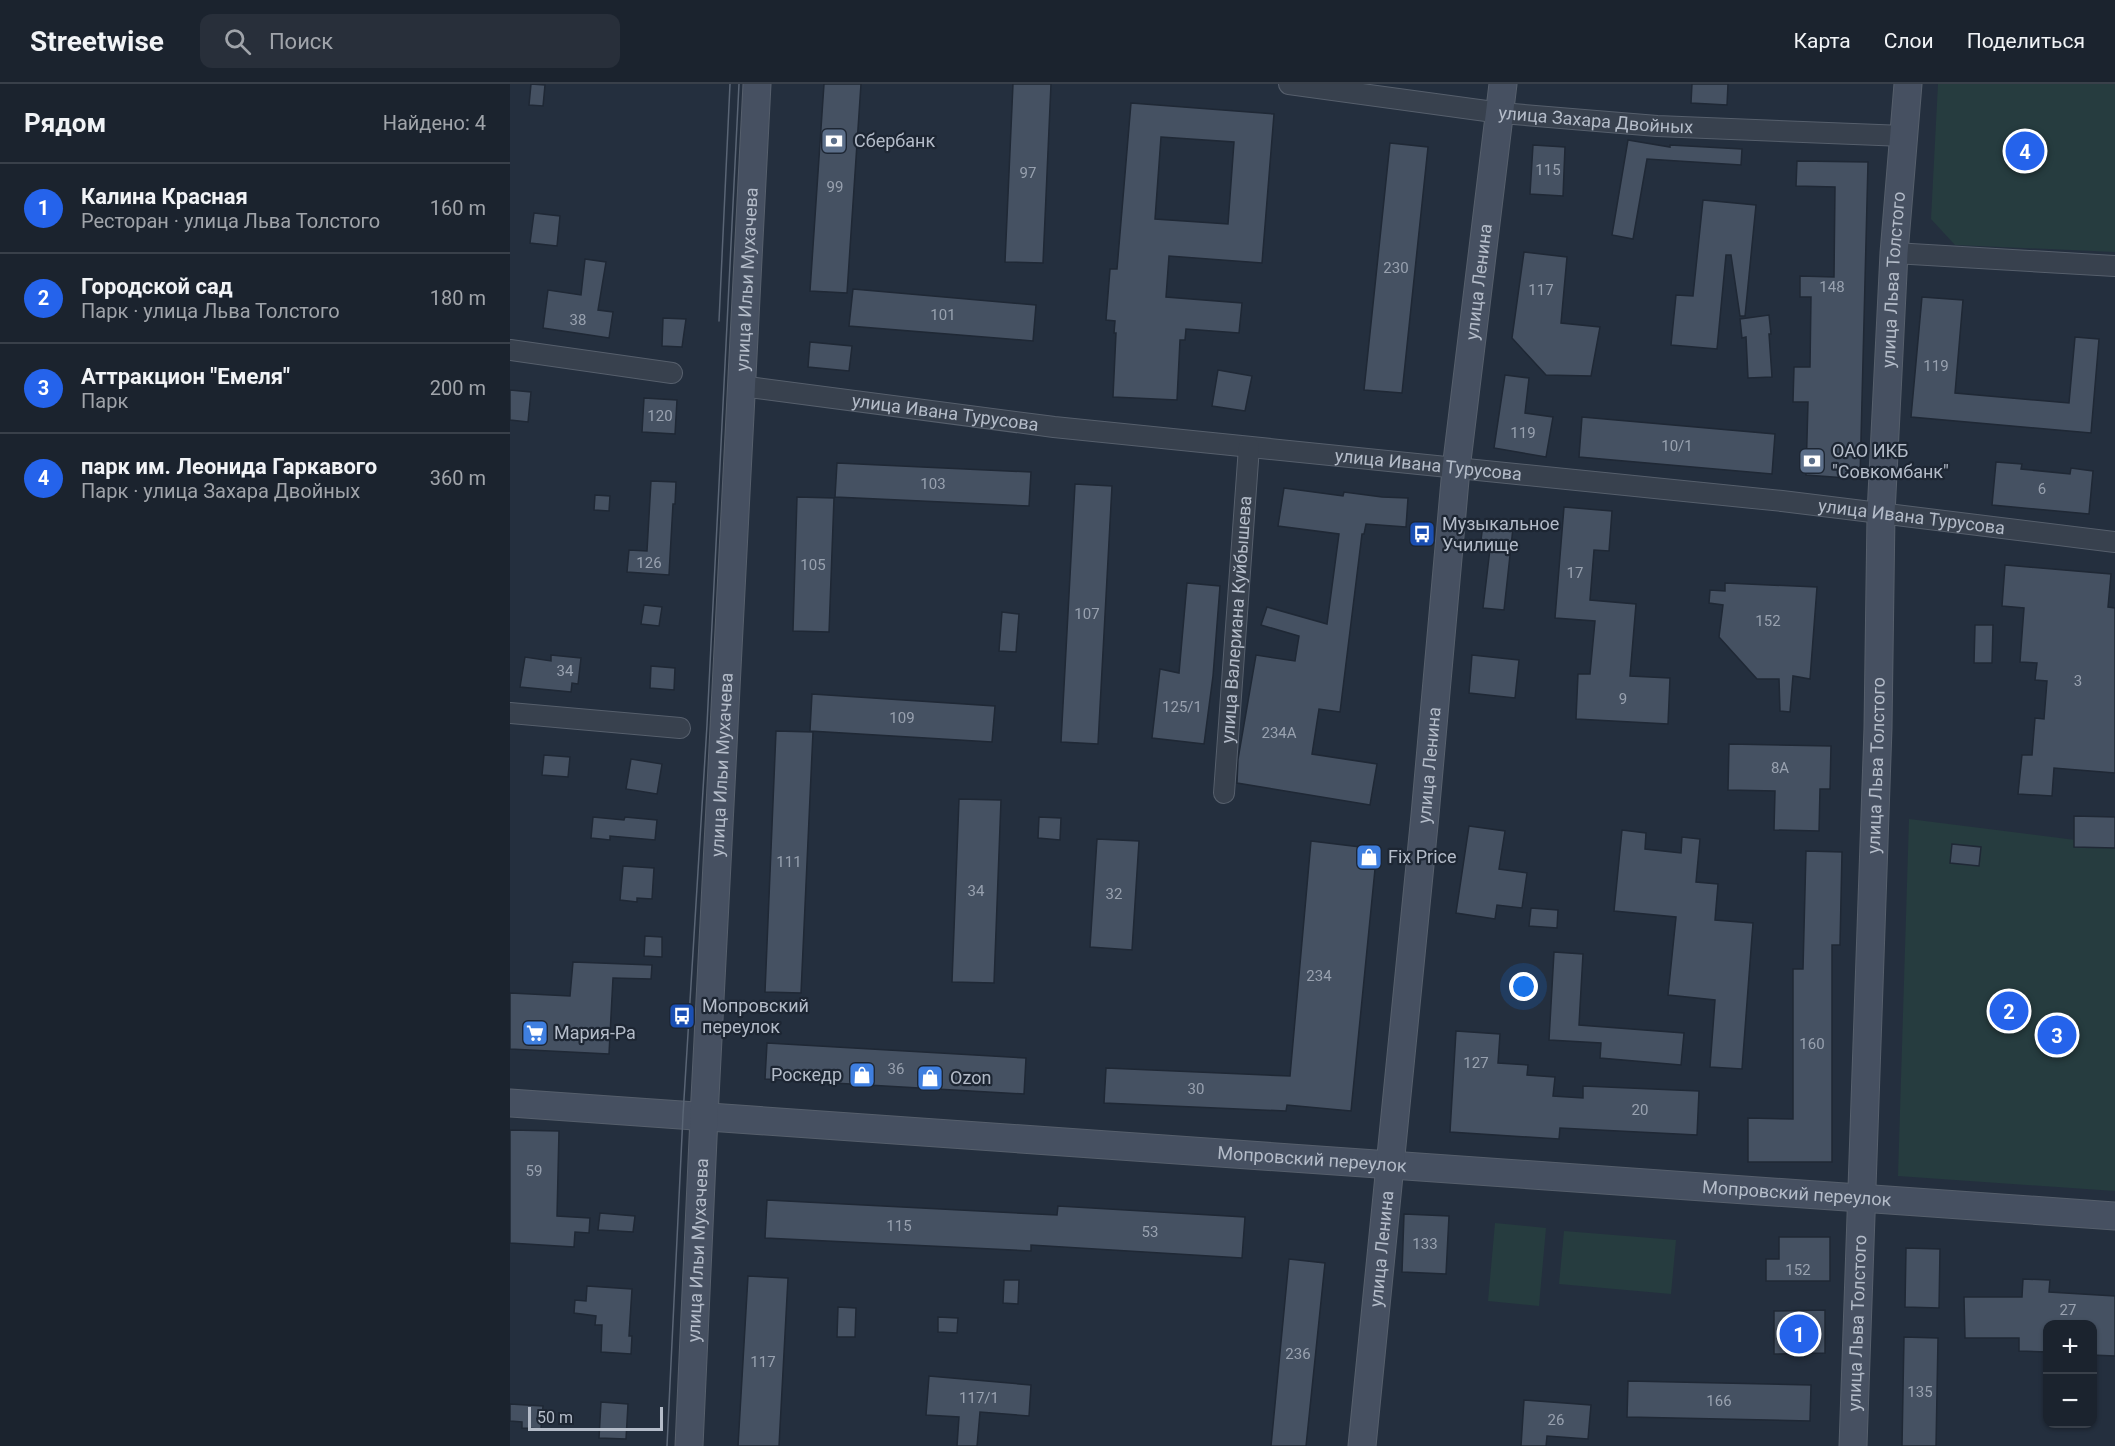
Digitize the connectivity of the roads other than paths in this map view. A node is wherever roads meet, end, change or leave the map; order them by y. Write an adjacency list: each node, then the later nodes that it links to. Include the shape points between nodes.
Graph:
1 (757, 84): 11 (street, улица Ильи Мухачева)
2 (1296, 84): 5 (street, улица Захара Двойных)
3 (1503, 84): 5 (street, улица Ленина)
4 (1908, 84): 6 (street, улица Льва Толстого)
5 (1501, 113): 6 (street, улица Захара Двойных, via 1669,127); 13 (street, улица Ленина)
6 (1904, 136): 7 (street, улица Льва Толстого)
7 (1894, 253): 8 (street); 14 (street, улица Льва Толстого)
8 (2115, 266)
9 (510, 350): 10 (street)
10 (672, 373)
11 (741, 386): 12 (street, улица Ивана Турусова, via 1054,427); 20 (street, улица Ильи Мухачева)
12 (1250, 447): 13 (street, улица Ивана Турусова); 18 (street, улица Валериана Куйбышева)
13 (1456, 469): 14 (street, улица Ивана Турусова); 21 (street, улица Ленина)
14 (1881, 514): 15 (street, улица Ивана Турусова); 22 (street, улица Льва Толстого, via 1878,728)
15 (2115, 542)
16 (510, 713): 17 (street)
17 (680, 728)
18 (1224, 793)
19 (510, 1103): 20 (street, Мопровский переулок)
20 (704, 1117): 21 (street, Мопровский переулок); 24 (street, улица Ильи Мухачева)
21 (1391, 1166): 22 (street, Мопровский переулок); 25 (street, улица Ленина)
22 (1861, 1199): 23 (street, Мопровский переулок); 26 (street, улица Льва Толстого)
23 (2115, 1216)
24 (689, 1446)
25 (1362, 1446)
26 (1853, 1446)

